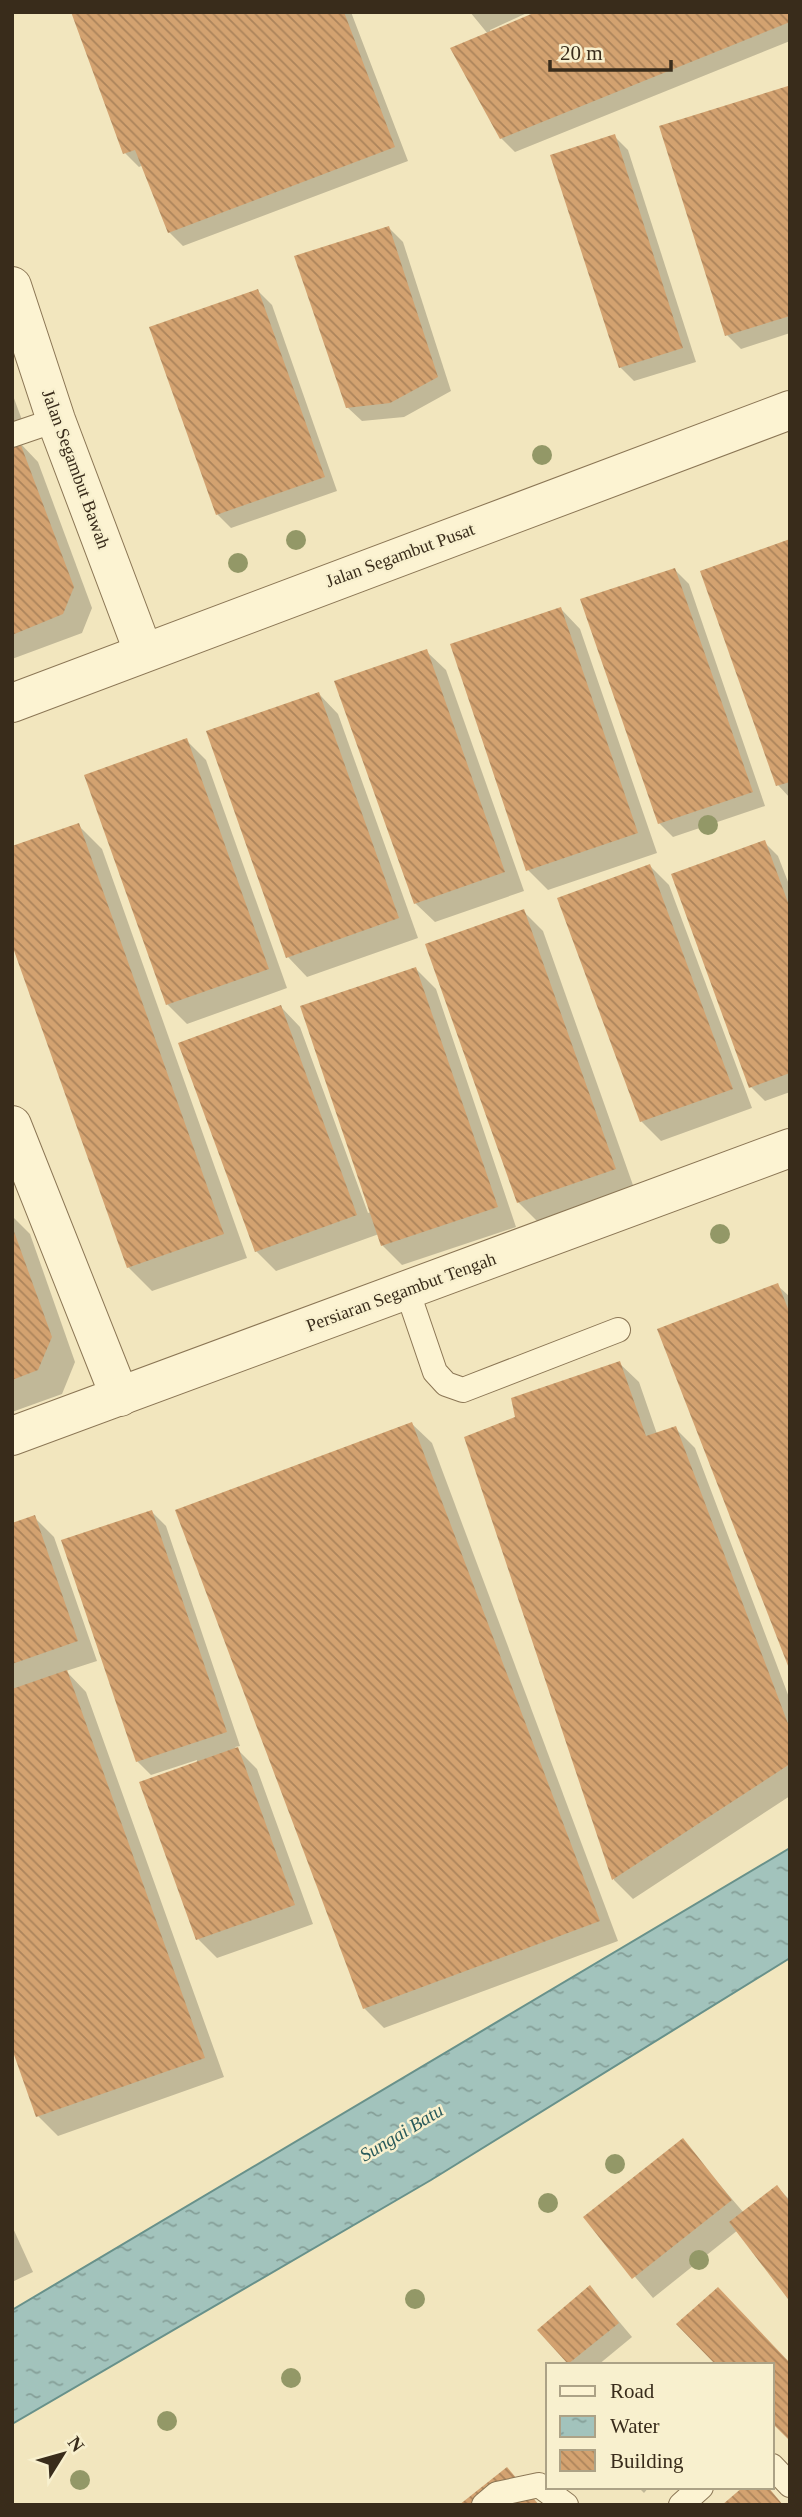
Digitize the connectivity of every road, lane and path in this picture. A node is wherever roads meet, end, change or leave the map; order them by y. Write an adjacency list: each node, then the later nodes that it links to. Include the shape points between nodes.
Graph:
1 (12, 286): 3 (street, Jalan Segambut Bawah)
2 (790, 410): 5 (street, Jalan Segambut Pusat)
3 (56, 420): 4 (lane); 5 (street, Jalan Segambut Bawah)
4 (12, 435)
5 (143, 651): 6 (street, Jalan Segambut Pusat)
6 (12, 703)
7 (12, 1125): 11 (street)
8 (790, 1148): 9 (street, Persiaran Segambut Tengah)
9 (407, 1290): 10 (lane, via 435,1372 446,1384 463,1390); 11 (street, Persiaran Segambut Tengah)
10 (618, 1330)
11 (120, 1397): 12 (street, Persiaran Segambut Tengah)
12 (12, 1436)
13 (774, 2468): 14 (lane)
14 (790, 2485)
15 (699, 2489): 18 (lane)
16 (484, 2505): 17 (lane, via 497,2494 538,2485)
17 (566, 2505)
18 (681, 2505)

